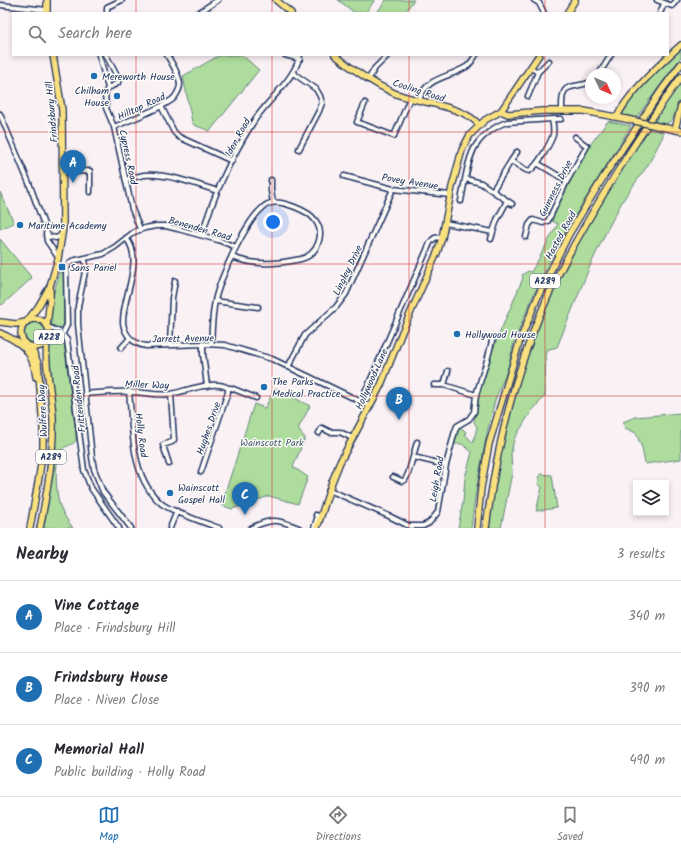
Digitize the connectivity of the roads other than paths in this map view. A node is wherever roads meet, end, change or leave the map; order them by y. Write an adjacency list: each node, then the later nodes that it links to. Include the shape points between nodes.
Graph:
1 (47, 0): 12 (main road)
2 (122, 0): 13 (street, via 107,7)
3 (218, 0): 14 (street)
4 (534, 0): 9 (street)
5 (575, 0): 17 (main road)
6 (657, 0): 10 (street)
7 (677, 0): 10 (street, via 673,6)
8 (279, 1): 15 (main road)
9 (540, 2): 16 (street)
10 (664, 4): 18 (street)
11 (0, 5): 12 (street)
12 (47, 11)
13 (106, 12)
14 (200, 12)
15 (290, 12)
16 (544, 12)
17 (568, 12)
18 (660, 12)
19 (681, 45): 30 (main road)
20 (53, 56): 63 (main road, Frindsbury Hill / A228, via 62,110)
21 (99, 56): 41 (street, Cypress Road)
22 (107, 56): 41 (street, Cypress Road, via 118,78 118,83)
23 (168, 56): 47 (street, Hilltop Road, via 176,70 180,84 173,99)
24 (336, 56): 39 (main road, Cooling Road)
25 (387, 56): 39 (street)
26 (475, 56): 44 (street, via 467,67 430,83 424,88)
27 (539, 56): 34 (main road)
28 (610, 56): 35 (street)
29 (669, 56): 51 (main road, via 634,92)
30 (669, 56)
31 (300, 57): 37 (street, Iden Road)
32 (549, 61): 36 (street)
33 (681, 64): 147 (main road, Hasted Road / A289, via 604,176 569,234 538,294 520,340 489,444)
34 (531, 68): 36 (street); 49 (main road)
35 (603, 68)
36 (538, 72): 42 (street)
37 (293, 73): 58 (street, via 316,89 322,104); 61 (street, Iden Road, via 258,114)
38 (681, 77): 148 (main road, Hasted Road / A289, via 656,111 577,238 548,296 521,365 500,441 490,490)
39 (368, 80): 43 (main road, Cooling Road, via 395,94)
40 (585, 83): 48 (street, via 566,89 562,97)
41 (108, 88): 55 (street, Cypress Road, via 105,93 106,108)
42 (528, 96)
43 (410, 98): 44 (main road, Cooling Road); 45 (street, via 394,136 357,122)
44 (419, 100): 54 (main road, Cooling Road, via 460,112 476,120)
45 (365, 103)
46 (681, 105): 56 (main road)
47 (162, 106): 55 (street, Hilltop Road); 61 (street, via 178,137)
48 (562, 110): 49 (main road, via 508,114); 51 (main road)
49 (501, 111): 54 (main road, Hollywood Lane)
50 (0, 114): 79 (street, via 31,187)
51 (617, 117): 56 (main road, bridge)
52 (552, 119): 53 (street); 62 (street, via 552,136); 65 (street, via 501,124 476,144)
53 (561, 119)
54 (479, 125): 73 (main road, Hollywood Lane, via 462,150)
55 (114, 127): 66 (street, Cypress Road)
56 (678, 130)
57 (575, 137): 68 (street, Guinness Drive, via 588,146)
58 (299, 149)
59 (517, 152): 60 (street)
60 (511, 160): 62 (street, via 529,171); 70 (street)
61 (232, 161): 72 (street, Iden Road)
62 (537, 163): 68 (street)
63 (63, 172): 71 (street, via 90,171); 82 (main road, Frindsbury Hill / A228)
64 (344, 176): 69 (street, Povey Avenue)
65 (466, 179): 70 (street); 74 (street)
66 (126, 180): 72 (street, via 145,175 167,177); 80 (street, Cypress Road, via 132,209)
67 (271, 180): 76 (street)
68 (567, 181): 84 (street, Guinness Drive, via 548,221 543,223 533,220)
69 (393, 189): 73 (street, Povey Avenue); 111 (street, Lingley Drive, via 346,294 336,307 305,335)
70 (493, 190): 75 (street)
71 (90, 192)
72 (217, 192): 83 (street, Iden Road)
73 (450, 195): 78 (main road, Hollywood Lane)
74 (461, 201)
75 (507, 201): 77 (street); 81 (street)
76 (273, 202): 88 (street, via 258,212); 90 (street, via 284,203 309,214 315,220 320,236 314,251 302,258 266,264)
77 (512, 204)
78 (445, 223): 81 (street); 86 (main road, Hollywood Lane)
79 (45, 228): 82 (street, via 51,238); 89 (street, via 47,241)
80 (140, 230): 83 (street, Benenden Road, via 163,226); 85 (street, Benenden Road)
81 (492, 232): 87 (street)
82 (62, 233): 89 (main road, Frindsbury Hill / A228)
83 (202, 235): 88 (street, Benenden Road)
84 (526, 237)
85 (126, 238): 91 (street, Benenden Road, via 105,254); 103 (street, via 134,254 123,320 124,329)
86 (442, 238): 122 (street, Hollywood Lane, via 433,238 430,243); 123 (main road, Hollywood Lane)
87 (491, 239)
88 (236, 247): 90 (street)
89 (58, 257): 93 (main road, Frindsbury Hill / A228)
90 (232, 257): 94 (street)
91 (85, 259): 101 (street, Benenden Road, via 73,261 66,271 67,325); 118 (street, Frittenden Road, via 78,324)
92 (174, 281): 108 (street)
93 (50, 286): 97 (main road, Frindsbury Hill / A228); 98 (main road, Frindsbury Hill / A228)
94 (215, 301): 95 (street); 107 (street)
95 (258, 307)
96 (0, 322): 97 (main road)
97 (27, 322): 98 (main road, A228, via 37,319); 105 (main road, A228, via 21,332)
98 (48, 326): 101 (street); 104 (main road, A228, via 50,334)
99 (0, 330): 105 (main road)
100 (0, 333): 124 (main road, A289, via 20,344 33,359)
101 (62, 334): 104 (street); 139 (street, via 69,344 84,470 94,494)
102 (493, 337): 120 (street, Leigh Road)
103 (130, 338): 108 (street, Jarrett Avenue, via 146,346); 110 (street)
104 (47, 341): 109 (main road, A228, via 41,346); 138 (main road, Wulfere Way / A289, via 46,357 53,430 50,474)
105 (25, 343): 109 (main road, A228)
106 (203, 344): 107 (street, Jarrett Avenue); 108 (street, Jarrett Avenue); 115 (street)
107 (211, 344): 111 (street, Jarrett Avenue, via 247,351)
108 (170, 345)
109 (31, 347): 124 (main road, Wulfere Way / A289, via 38,362)
110 (121, 348)
111 (288, 367): 122 (street, Jarrett Avenue)
112 (448, 371): 114 (street)
113 (434, 385): 114 (street)
114 (444, 385): 120 (street)
115 (207, 386): 116 (street, Miller Way); 119 (street, Miller Way)
116 (228, 388): 121 (street, Miller Way); 131 (street, Hughes Drive)
117 (129, 392): 118 (street, Miller Way); 119 (street, Miller Way); 134 (street, Holly Road, via 133,443 144,480 152,494 163,505)
118 (86, 394): 140 (street, Frittenden Road, via 94,469 103,492)
119 (171, 394): 129 (street, via 174,440 163,445)
120 (476, 394): 130 (street, Leigh Road, via 472,415 457,426)
121 (256, 398)
122 (360, 401): 123 (street, Jarrett Avenue)
123 (370, 406): 126 (main road, Hollywood Lane)
124 (42, 408): 137 (main road, Wulfere Way / A289, via 43,449)
125 (319, 433): 126 (street, via 322,428)
126 (352, 438): 133 (main road, Hollywood Lane)
127 (417, 442): 128 (street)
128 (414, 457): 130 (street); 132 (street, via 405,480)
129 (169, 464)
130 (446, 465): 136 (street, Leigh Road, via 438,512 429,523)
131 (201, 472)
132 (393, 477)
133 (329, 490): 136 (street, Leigh Road); 146 (main road, Hollywood Lane)
134 (177, 511): 141 (street); 142 (street, Holly Road)
135 (316, 515): 145 (street, via 318,516)
136 (409, 527)
137 (30, 528)
138 (40, 528)
139 (119, 528)
140 (131, 528)
141 (170, 528)
142 (219, 528)
143 (251, 528): 144 (street, via 272,520)
144 (299, 528)
145 (314, 528)
146 (318, 528)
147 (477, 528)
148 (486, 528)

